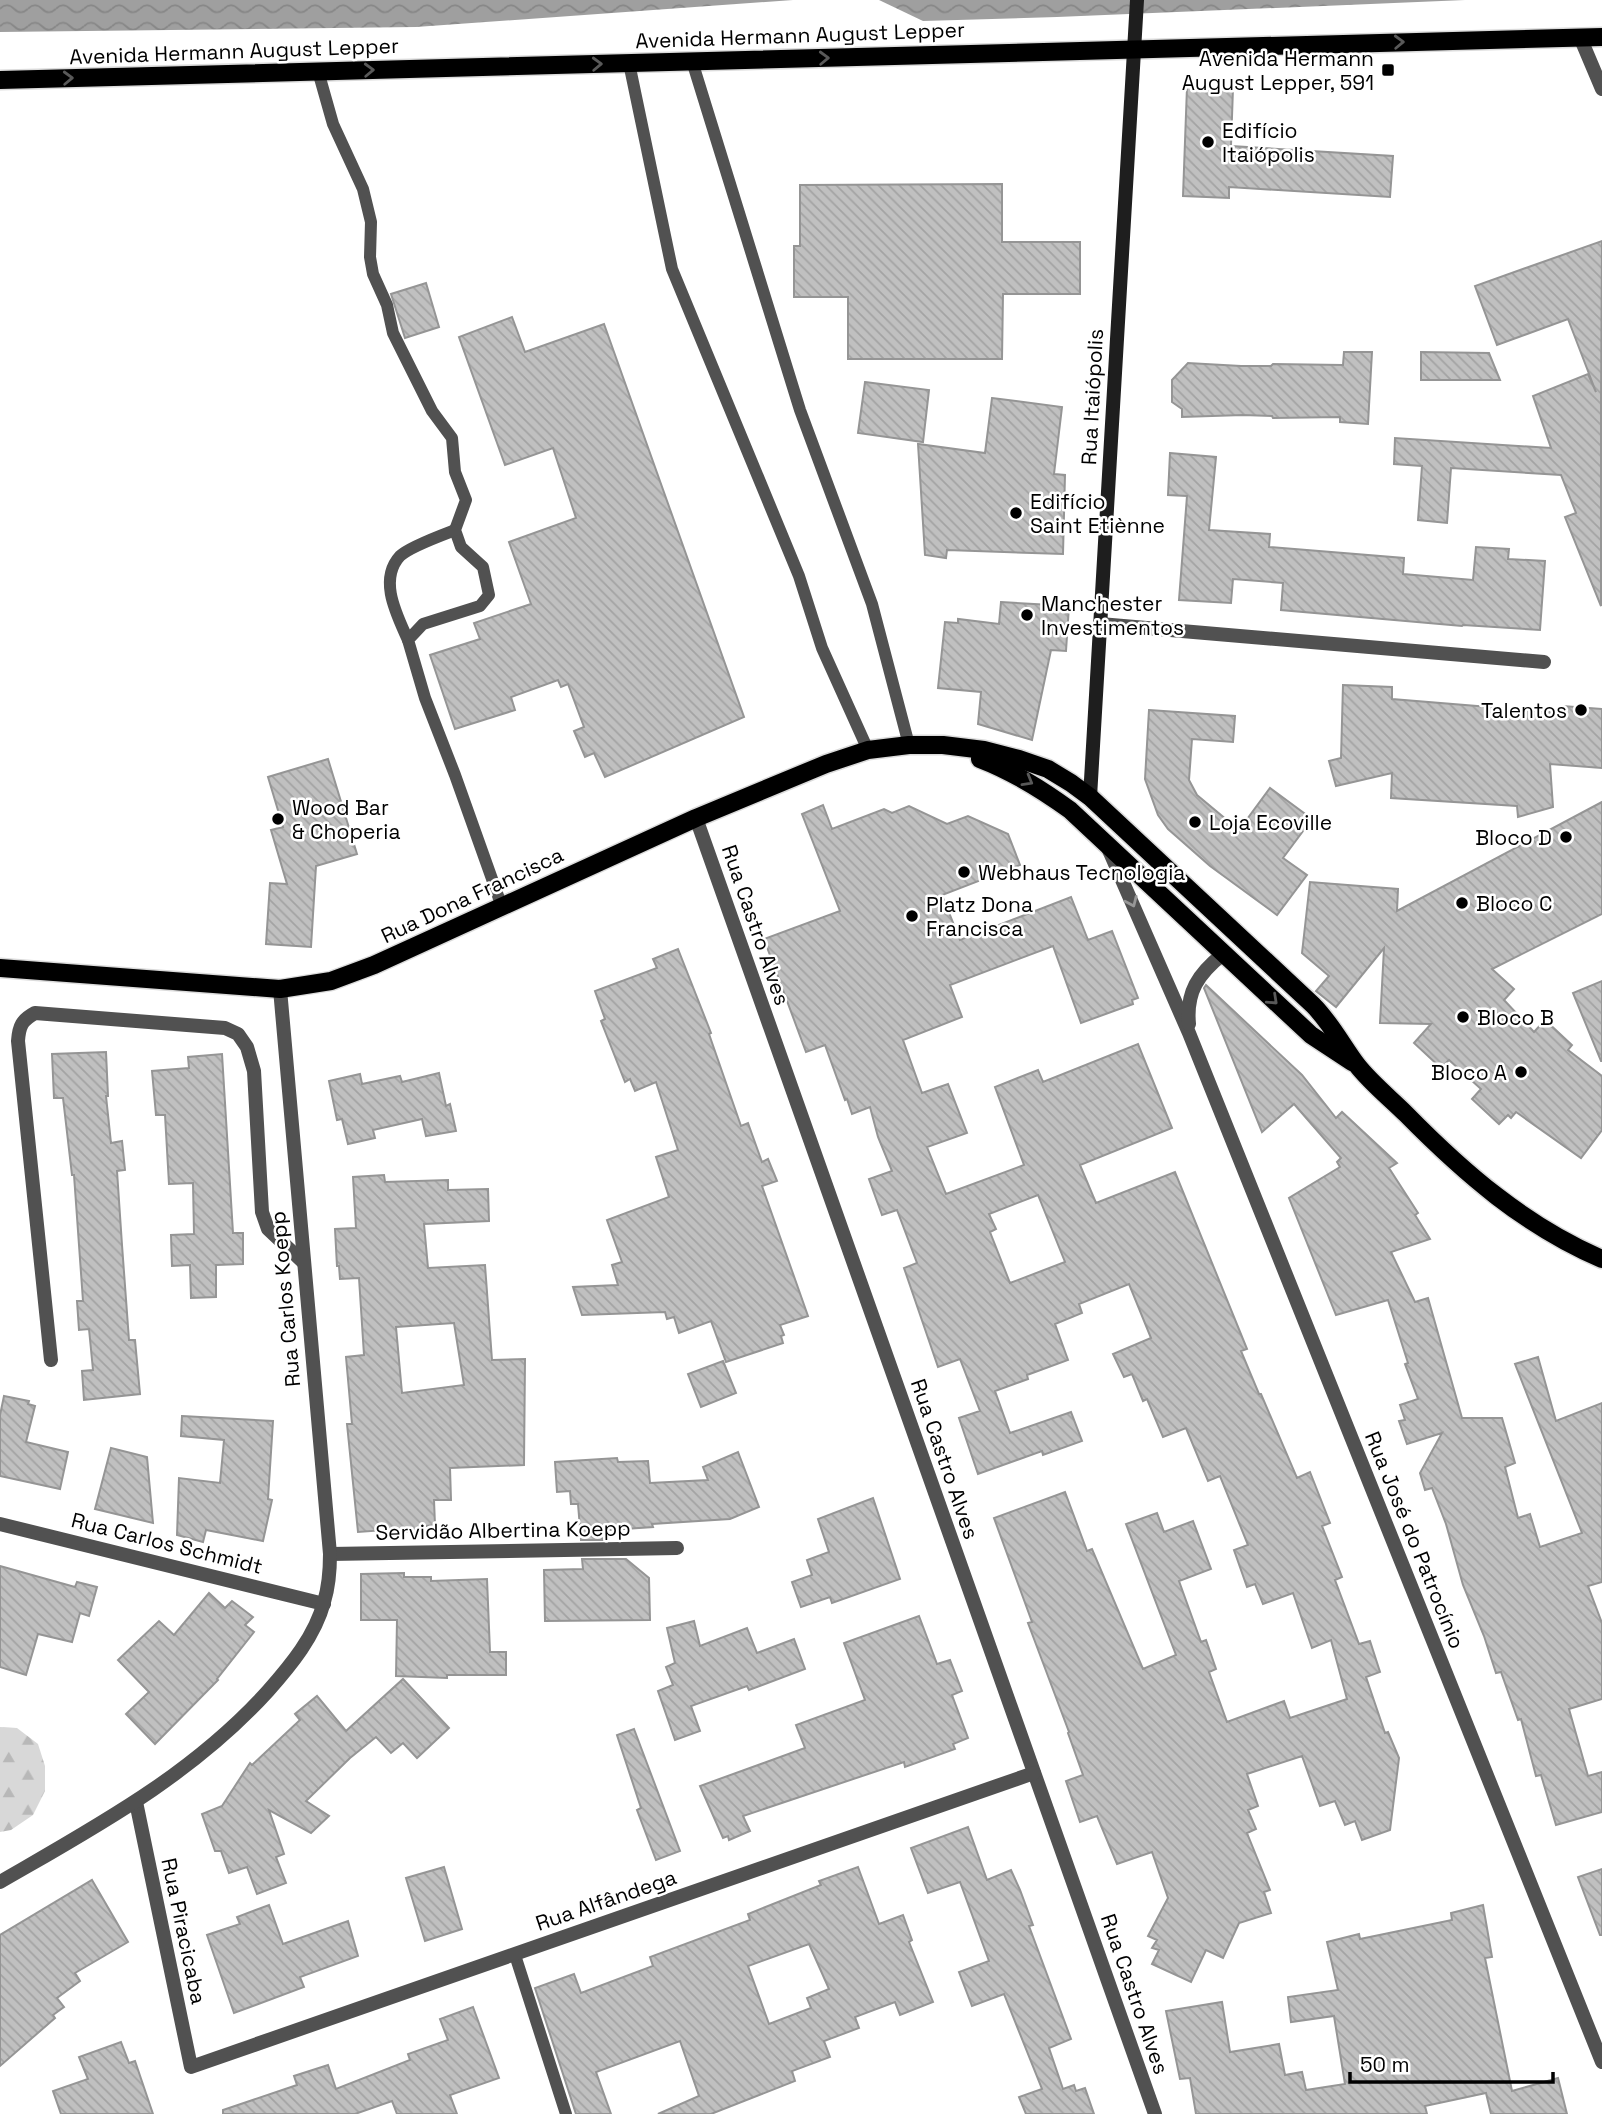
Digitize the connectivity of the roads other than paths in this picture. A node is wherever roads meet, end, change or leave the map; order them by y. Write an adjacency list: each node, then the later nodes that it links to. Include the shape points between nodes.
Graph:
1 (1137, 0): 4 (main road, Rua Itaiópolis)
2 (1580, 37): 3 (main road, Avenida Hermann August Lepper); 4 (main road, Avenida Hermann August Lepper, one-way to 2); 9 (street)
3 (1602, 37)
4 (1134, 49): 5 (main road, Avenida Hermann August Lepper, one-way to 4); 11 (main road, Rua Itaiópolis)
5 (692, 61): 6 (main road, Avenida Hermann August Lepper); 14 (lane, via 800,410 872,604)
6 (629, 63): 7 (main road, Avenida Hermann August Lepper, one-way to 6); 16 (lane, via 673,269 799,576 822,648)
7 (318, 71): 8 (main road, Avenida Hermann August Lepper, one-way to 7); 10 (lane, via 333,124 363,189 371,222 373,274 393,333 432,411 452,438 455,472 466,499)
8 (0, 80)
9 (1602, 89)
10 (455, 530): 12 (lane, via 401,555 393,569 389,586); 12 (lane, via 461,547 483,567 489,595 480,606 423,624)
11 (1100, 624): 13 (street); 17 (main road, Rua Itaiópolis)
12 (408, 640): 20 (lane)
13 (1544, 662)
14 (909, 745): 15 (main road, Rua Dona Francisca); 16 (main road, Rua Dona Francisca)
15 (943, 745): 17 (main road, Rua Dona Francisca, via 984,750 1048,769); 19 (main road, Rua Dona Francisca, one-way to 19, via 1038,787)
16 (868, 750): 18 (main road, Rua Dona Francisca)
17 (1090, 797): 19 (main road); 21 (main road, Rua Dona Francisca)
18 (696, 818): 20 (main road, Rua Dona Francisca); 34 (street, Rua Castro Alves)
19 (1104, 840): 22 (main road, Rua Dona Francisca); 25 (street, Rua José do Patrocínio, one-way to 25)
20 (502, 906): 24 (main road, Rua Dona Francisca, via 353,973)
21 (1240, 938): 22 (main road); 26 (main road, Rua Dona Francisca, via 1326,1018)
22 (1223, 954): 25 (street, Rua José do Patrocínio, via 1205,968 1193,988); 26 (main road, Rua Dona Francisca, one-way to 26, via 1311,1035)
23 (0, 968): 24 (main road, Rua Dona Francisca)
24 (280, 989): 28 (street, Rua Carlos Koepp)
25 (1189, 1033): 38 (street, Rua José do Patrocínio)
26 (1358, 1066): 27 (main road, Rua Dona Francisca, via 1503,1203 1561,1240)
27 (1602, 1259)
28 (303, 1262): 29 (street, via 268,1229 262,1212 254,1071 238,1034 225,1028 35,1013 24,1019 18,1041); 32 (street, Rua Carlos Koepp)
29 (51, 1360)
30 (0, 1524): 33 (street, Rua Carlos Schmidt)
31 (677, 1548): 32 (street, Servidão Albertina Koepp)
32 (330, 1554): 33 (street, Rua Carlos Koepp)
33 (324, 1604): 35 (street, Rua Carlos Koepp, via 291,1665 256,1704 197,1758)
34 (1034, 1773): 37 (street, Rua Alfândega); 41 (street, Rua Castro Alves)
35 (136, 1802): 36 (street, Rua Carlos Koepp); 39 (street, Rua Piracicaba)
36 (0, 1882)
37 (515, 1955): 39 (street, Rua Alfândega); 40 (lane)
38 (1602, 2062)
39 (191, 2067)
40 (566, 2114)
41 (1155, 2114)

